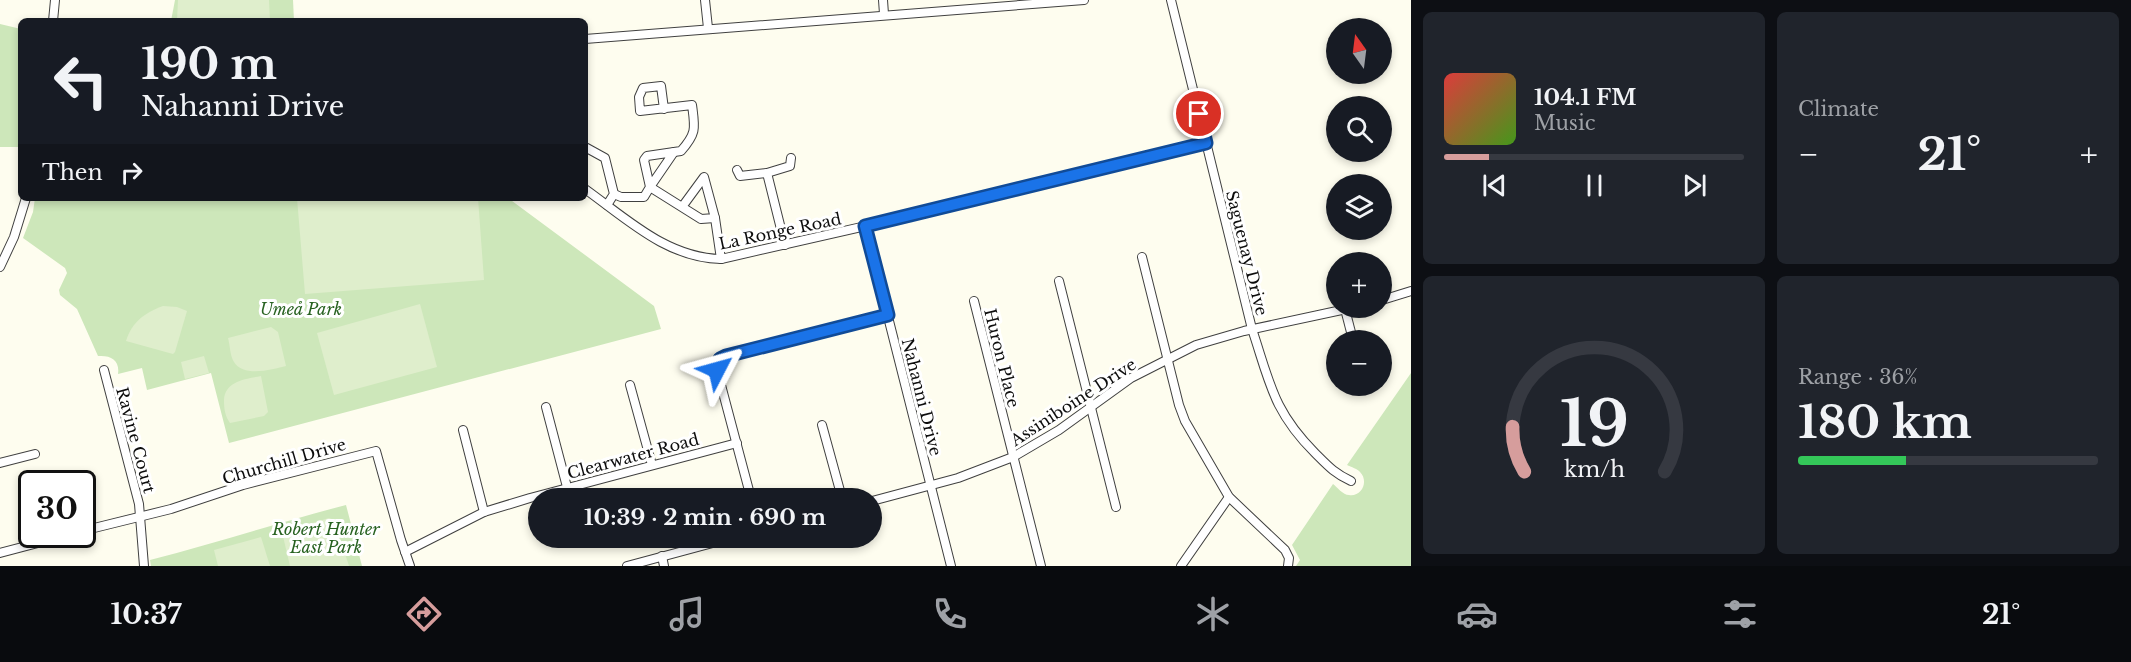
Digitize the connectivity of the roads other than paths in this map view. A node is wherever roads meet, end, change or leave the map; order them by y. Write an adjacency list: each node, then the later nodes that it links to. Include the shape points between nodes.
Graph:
1 (55, 0): 7 (street)
2 (705, 0): 8 (street)
3 (883, 0): 6 (street)
4 (1084, 0): 6 (street)
5 (1171, 0): 11 (street, Saguenay Drive)
6 (884, 14): 8 (street)
7 (52, 18)
8 (708, 28): 9 (street)
9 (588, 39)
10 (664, 109): 13 (street, via 692,105 692,139 681,151)
11 (1206, 143): 24 (street, La Ronge Road); 35 (street, Saguenay Drive)
12 (588, 149): 19 (street, via 605,158)
13 (674, 152): 17 (street); 17 (street, via 647,156 644,160)
14 (791, 158): 16 (street, via 790,166)
15 (737, 170): 16 (street, via 740,176)
16 (767, 173): 25 (street)
17 (650, 187): 19 (street, via 644,197); 22 (street)
18 (588, 191): 21 (street, La Ronge Road)
19 (614, 194): 21 (street)
20 (25, 201): 28 (street)
21 (607, 205): 27 (street, La Ronge Road, via 678,251)
22 (682, 207): 23 (street, via 701,219); 23 (street, via 704,177)
23 (715, 218): 27 (street)
24 (865, 226): 25 (street, La Ronge Road); 34 (street, Nahanni Drive)
25 (785, 245): 27 (street, La Ronge Road)
26 (1142, 257): 36 (street)
27 (721, 259)
28 (0, 267)
29 (1059, 281): 40 (street)
30 (1411, 291): 31 (street)
31 (1392, 297)
32 (974, 301): 45 (street, Huron Place)
33 (1326, 313): 35 (street, Assiniboine Drive)
34 (888, 315): 43 (street, via 720,359 717,370); 49 (street, Nahanni Drive)
35 (1252, 329): 36 (street, Assiniboine Drive, via 1210,340); 48 (street, Saguenay Drive, via 1270,387 1290,426 1335,473)
36 (1167, 358): 40 (street, Assiniboine Drive); 53 (street, via 1185,421)
37 (104, 370): 58 (street, Ravine Court)
38 (630, 385): 47 (street)
39 (546, 407): 50 (street)
40 (1090, 407): 45 (street, Assiniboine Drive); 56 (street)
41 (822, 425): 52 (street)
42 (463, 430): 57 (street)
43 (736, 443): 47 (street, Clearwater Road); 51 (street)
44 (35, 454): 46 (street)
45 (1013, 457): 49 (street, Assiniboine Drive); 70 (street, Huron Place)
46 (0, 463)
47 (652, 465): 50 (street, Clearwater Road)
48 (1351, 481)
49 (931, 486): 54 (street, Assiniboine Drive); 69 (street, Nahanni Drive)
50 (567, 488)
51 (748, 488)
52 (839, 488)
53 (1229, 497): 71 (street); 72 (street, via 1286,550)
54 (882, 498)
55 (528, 499): 57 (street, Clearwater Road)
56 (1116, 507)
57 (484, 512): 62 (street, Clearwater Road)
58 (140, 516): 59 (street, Churchill Drive); 62 (street, Churchill Drive, via 376,451); 65 (street, Ravine Court)
59 (96, 527)
60 (19, 548): 63 (street)
61 (693, 548): 64 (street)
62 (405, 552): 66 (street, Churchill Drive)
63 (0, 553)
64 (662, 556): 67 (street); 68 (street)
65 (144, 566)
66 (410, 566)
67 (627, 566)
68 (664, 566)
69 (951, 566)
70 (1041, 566)
71 (1181, 566)
72 (1288, 566)

